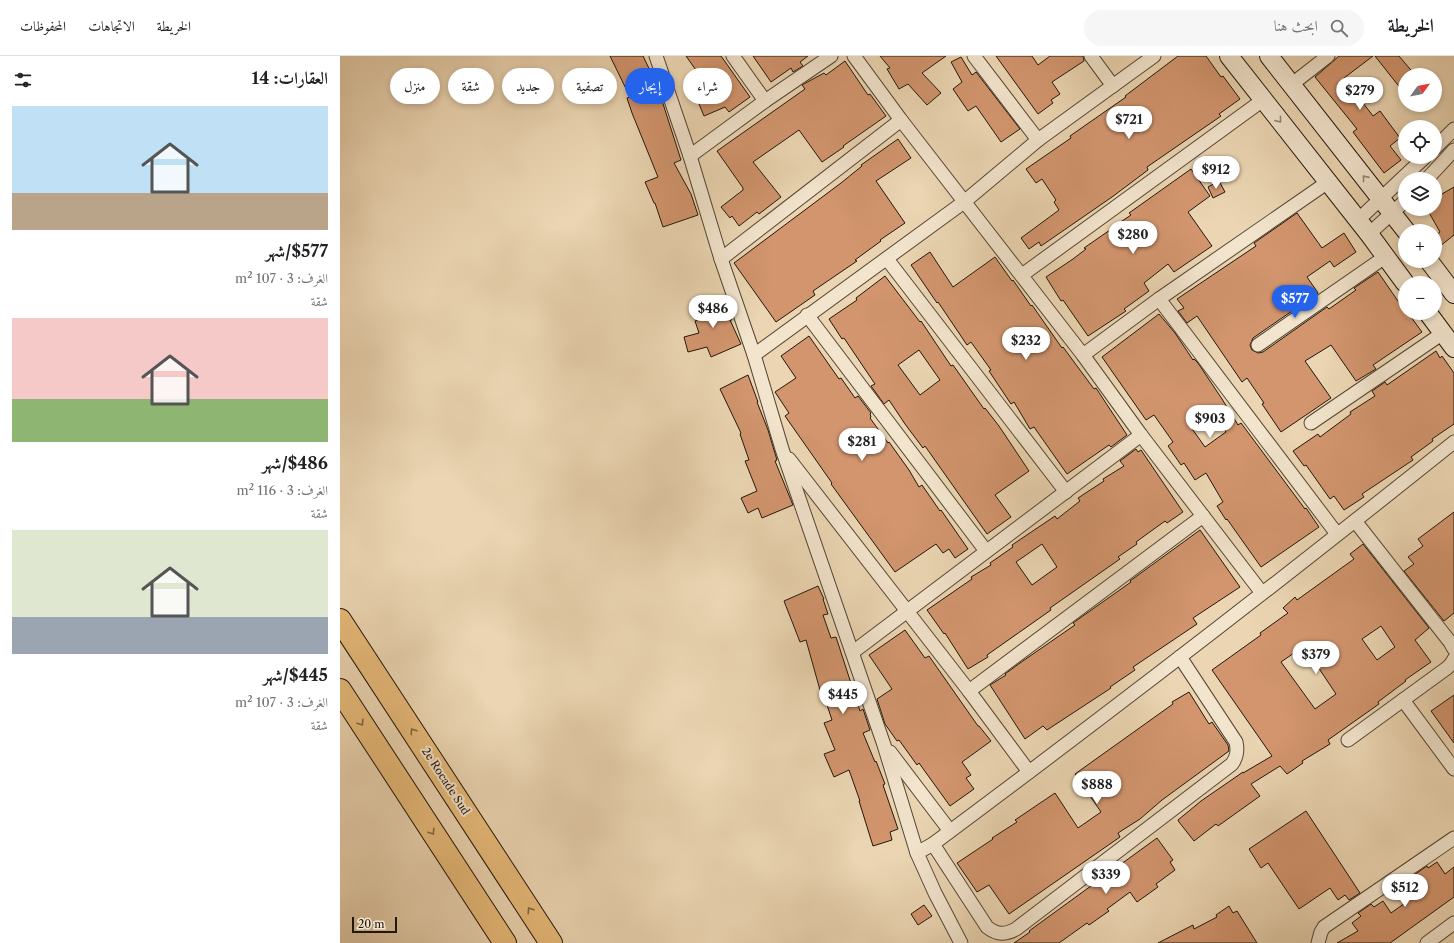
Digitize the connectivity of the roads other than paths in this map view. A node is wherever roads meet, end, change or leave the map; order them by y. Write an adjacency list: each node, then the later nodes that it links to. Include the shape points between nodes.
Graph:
1 (656, 56): 20 (street)
2 (733, 56): 14 (street)
3 (831, 56): 14 (street)
4 (854, 56): 15 (street)
5 (974, 56): 17 (street)
6 (1091, 56): 12 (street)
7 (1154, 56): 12 (street)
8 (1228, 56): 13 (street)
9 (1269, 56): 11 (street)
10 (1328, 56): 11 (street)
11 (1291, 85): 24 (street, one-way to 11)
12 (1113, 86): 17 (street)
13 (1263, 100): 23 (street, one-way to 23); 33 (street)
14 (765, 101): 20 (street)
15 (901, 120): 25 (street); 30 (street)
16 (1454, 129): 18 (street)
17 (1038, 140): 25 (street)
18 (1442, 141)
19 (1454, 150): 22 (street)
20 (690, 156): 30 (street)
21 (1418, 164): 24 (street)
22 (1434, 172)
23 (1328, 182): 28 (street); 36 (street)
24 (1382, 199): 26 (street); 28 (street)
25 (964, 202): 31 (street); 33 (street)
26 (1398, 207)
27 (1398, 208): 28 (street)
28 (1364, 227): 29 (street)
29 (1385, 257): 34 (street); 40 (street)
30 (721, 259): 42 (street)
31 (887, 260): 37 (street); 48 (street)
32 (1434, 268): 35 (street)
33 (1022, 275): 43 (street)
34 (1400, 276)
35 (1454, 294)
36 (1159, 299): 43 (street); 51 (street)
37 (807, 315): 42 (street); 52 (street)
38 (1433, 320): 39 (street)
39 (1442, 333): 41 (street); 44 (street)
40 (1258, 345)
41 (1454, 348)
42 (754, 355): 47 (street)
43 (1083, 355): 45 (street)
44 (1311, 423)
45 (1141, 435): 48 (street); 49 (street)
46 (1454, 442): 50 (street)
47 (782, 449): 54 (street); 57 (street)
48 (1066, 492): 52 (street)
49 (1203, 516): 53 (street); 61 (street)
50 (1355, 521): 51 (street); 56 (street)
51 (1337, 534): 53 (street)
52 (986, 551): 54 (street)
53 (1262, 593): 58 (street)
54 (907, 612): 57 (street); 61 (street)
55 (340, 620): 74 (highway, 2e Rocade Sud, one-way to 55)
56 (1454, 649)
57 (853, 652): 64 (street)
58 (1180, 657): 66 (street); 68 (street, via 1236,742 1237,748 1232,764 1016,929 998,933 987,927)
59 (1454, 659): 62 (street, via 1452,664)
60 (340, 690): 73 (highway, one-way to 73)
61 (969, 691): 66 (street)
62 (1403, 700): 63 (street); 65 (street)
63 (1348, 740)
64 (884, 745): 67 (street); 70 (street)
65 (1454, 769)
66 (1029, 772): 67 (street)
67 (950, 831): 68 (street)
68 (934, 844): 70 (street)
69 (1452, 844): 76 (street, via 1324,927)
70 (917, 853): 75 (street)
71 (1454, 924): 72 (street)
72 (1432, 942)
73 (505, 943)
74 (551, 943)
75 (961, 943)
76 (1318, 943)

